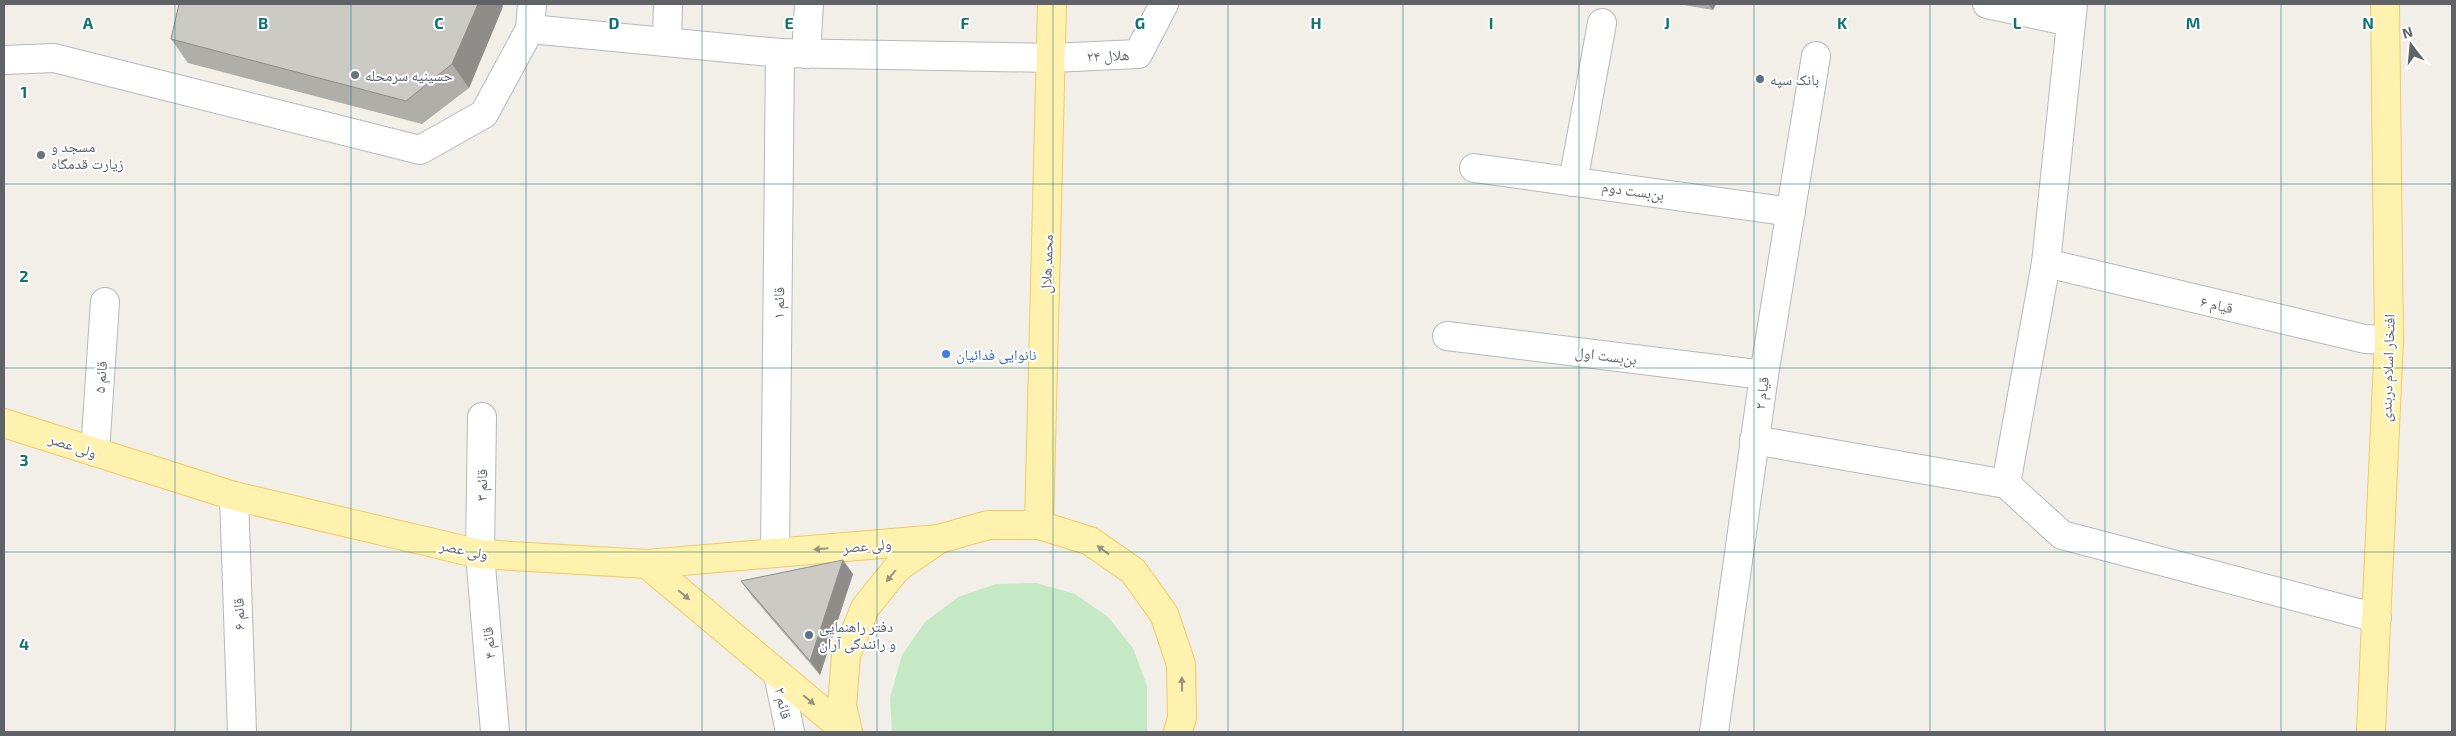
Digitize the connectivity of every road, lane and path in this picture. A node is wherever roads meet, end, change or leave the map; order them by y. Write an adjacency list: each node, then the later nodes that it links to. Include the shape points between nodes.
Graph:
1 (668, 4): 10 (street)
2 (809, 4): 11 (street, قائم ۱)
3 (1052, 4): 13 (main road, محمد هلال)
4 (1164, 4): 13 (street, هلال ۲۴, via 1138,54)
5 (1987, 4): 7 (street)
6 (2384, 4): 21 (main road, افتخار اسلام دربندی)
7 (2072, 13): 18 (street)
8 (531, 16): 10 (street); 14 (street, via 484,114 420,150 54,58)
9 (1602, 23): 16 (street)
10 (667, 42): 11 (street)
11 (793, 53): 13 (street); 31 (street, قائم ۱)
12 (1816, 56): 17 (street, قیام ۲)
13 (1052, 58): 29 (main road, محمد هلال)
14 (4, 60)
15 (1474, 168): 16 (street, بن‌بست دوم)
16 (1573, 182): 17 (street, بن‌بست دوم)
17 (1791, 212): 22 (street, قیام ۲)
18 (2046, 263): 21 (street, قیام ۶, via 2365,339); 27 (street)
19 (104, 302): 26 (street, قائم ۵)
20 (1447, 336): 22 (street, بن‌بست اول)
21 (2390, 340): 34 (main road, افتخار اسلام دربندی)
22 (1764, 375): 25 (street, قیام ۲)
23 (482, 417): 32 (street, قائم ۳)
24 (4, 423): 26 (main road, ولی عصر)
25 (1754, 440): 27 (street); 41 (street, قیام ۲)
26 (95, 452): 28 (main road, ولی عصر)
27 (2006, 484): 34 (street, via 2062,535)
28 (234, 496): 32 (main road, ولی عصر); 36 (street, قائم ۶)
29 (1039, 525): 30 (main road, via 988,525); 40 (main road, one-way to 29, via 1182,716 1181,664 1164,614 1133,572 1090,541)
30 (939, 539): 31 (main road, ولی عصر, one-way to 31); 39 (main road, one-way to 39, via 897,568 865,608 846,655 842,706)
31 (775, 553): 33 (main road, ولی عصر)
32 (480, 554): 33 (main road, ولی عصر); 37 (street, قائم ۴)
33 (647, 564): 35 (main road, one-way to 35)
34 (2377, 618): 42 (main road, افتخار اسلام دربندی)
35 (778, 674): 38 (street, قائم ۲); 39 (main road, one-way to 39)
36 (242, 732)
37 (495, 732)
38 (790, 732)
39 (848, 732)
40 (1178, 732)
41 (1714, 732)
42 (2371, 732)

